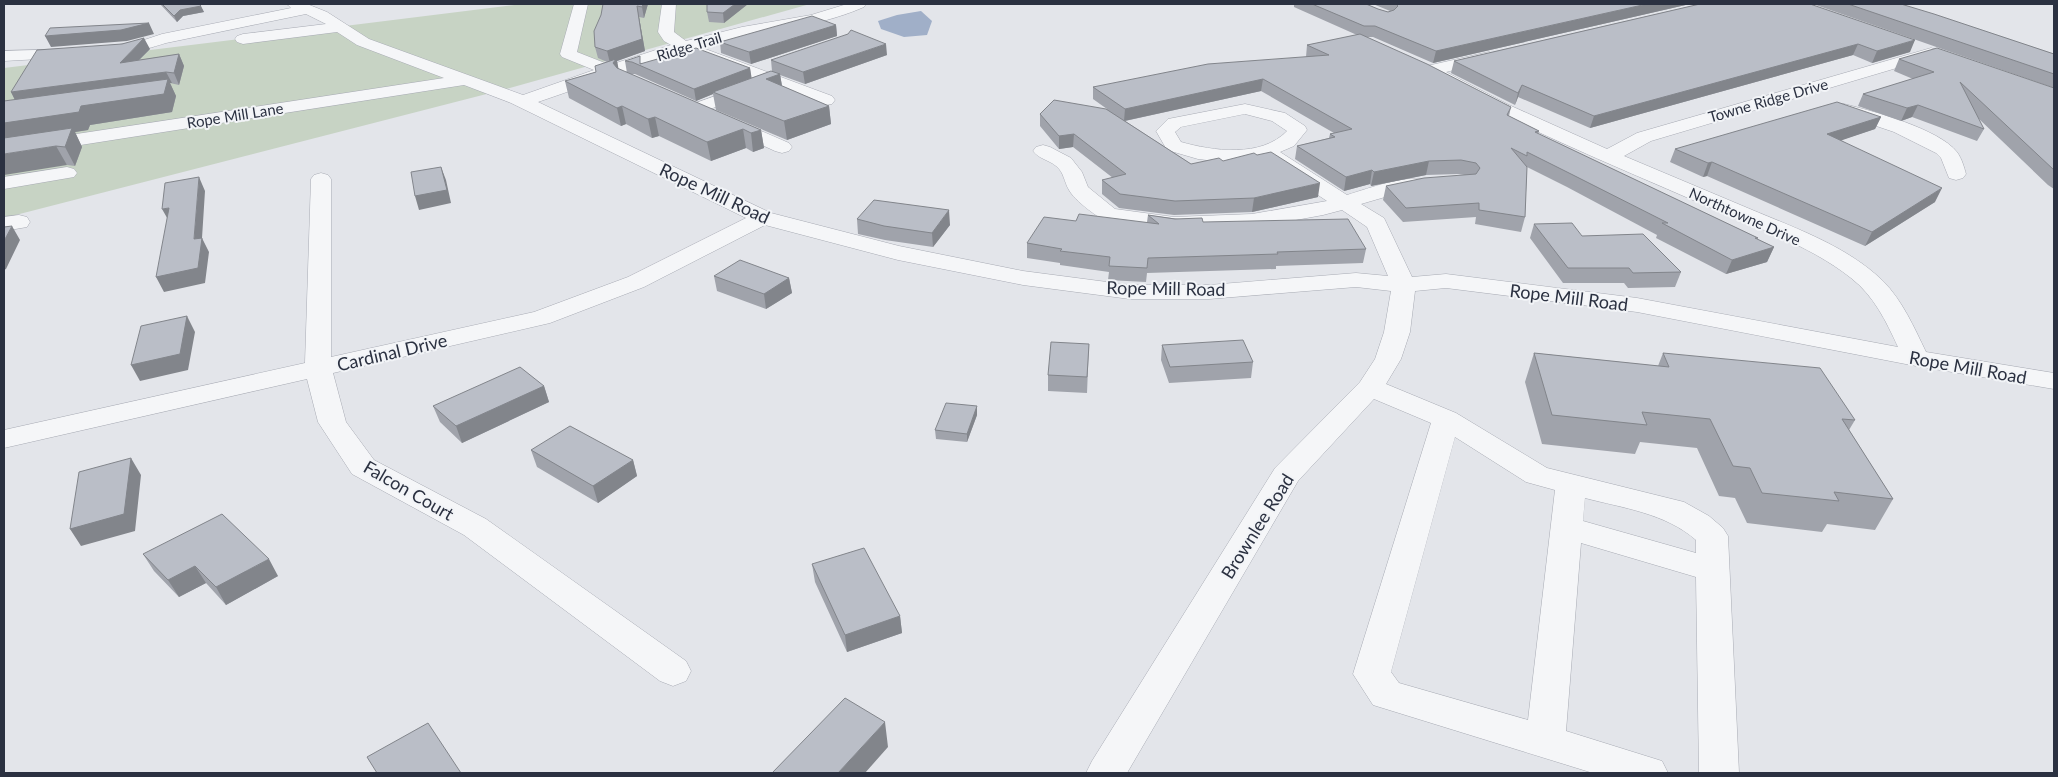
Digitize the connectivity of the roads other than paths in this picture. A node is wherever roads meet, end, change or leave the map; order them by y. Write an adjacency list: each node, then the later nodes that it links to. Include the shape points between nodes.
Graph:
1 (581, 4): 14 (street, via 568,54)
2 (669, 4): 8 (street, via 666,32)
3 (859, 4): 8 (street, Ridge Trail, via 819,17 726,35)
4 (300, 6): 5 (street, Rope Mill Road); 7 (street)
5 (340, 27): 7 (street, via 172,46); 16 (street, Rope Mill Road, via 363,42)
6 (1905, 44): 18 (street, Towne Ridge Drive, via 1939,56)
7 (144, 45): 10 (street, via 93,52)
8 (685, 47): 14 (street, Ridge Trail); 15 (street)
9 (1507, 54): 13 (street)
10 (4, 56)
11 (778, 62): 15 (street)
12 (1415, 63): 13 (street, Northtowne Drive)
13 (1431, 70): 25 (street, Northtowne Drive, via 1532,122)
14 (610, 71): 20 (street, Ridge Trail)
15 (750, 72): 17 (street)
16 (465, 80): 20 (street, Rope Mill Road); 22 (street, Rope Mill Lane)
17 (773, 80): 19 (street); 21 (street, via 688,105)
18 (1795, 93): 25 (street, Towne Ridge Drive, via 1644,137); 27 (street, via 1927,139 1950,155)
19 (826, 100)
20 (523, 102): 32 (street, Rope Mill Road)
21 (782, 147)
22 (4, 151)
23 (1043, 151): 31 (street, via 1064,162 1079,190 1109,215 1174,224 1252,221)
24 (1265, 151): 24 (street, via 1287,142 1298,130 1278,118 1245,109 1175,123 1165,131 1174,146 1198,154 1233,157); 31 (street)
25 (1609, 156): 34 (street, Northtowne Drive, via 1787,233 1850,267 1874,286 1892,309)
26 (67, 173): 29 (street)
27 (1956, 174)
28 (321, 179): 35 (street, Falcon Court)
29 (4, 183)
30 (1438, 183): 31 (street, via 1389,189)
31 (1345, 202): 33 (street, via 1376,223)
32 (764, 218): 33 (street, Rope Mill Road, via 898,253 1013,276 1130,292 1208,292 1356,280); 35 (street, Cardinal Drive, via 636,282 541,318)
33 (1404, 285): 34 (street, Rope Mill Road, via 1446,281 1637,306); 37 (street, Brownlee Road, via 1388,359)
34 (1916, 358): 36 (street, Rope Mill Road)
35 (318, 369): 39 (street, Cardinal Drive); 43 (street, Falcon Court, via 332,422 363,467 475,527)
36 (2054, 381)
37 (1370, 386): 38 (street); 45 (street, Brownlee Road, via 1286,475)
38 (1446, 419): 40 (street, via 1537,475); 44 (street, via 1372,674 1386,694)
39 (4, 439)
40 (1571, 484): 41 (street); 42 (street, via 1673,510 1698,524 1712,536)
41 (1566, 527): 42 (street); 44 (street)
42 (1713, 570): 47 (street)
43 (673, 671)
44 (1545, 742): 46 (street)
45 (1106, 773)
46 (1648, 773)
47 (1719, 773)

